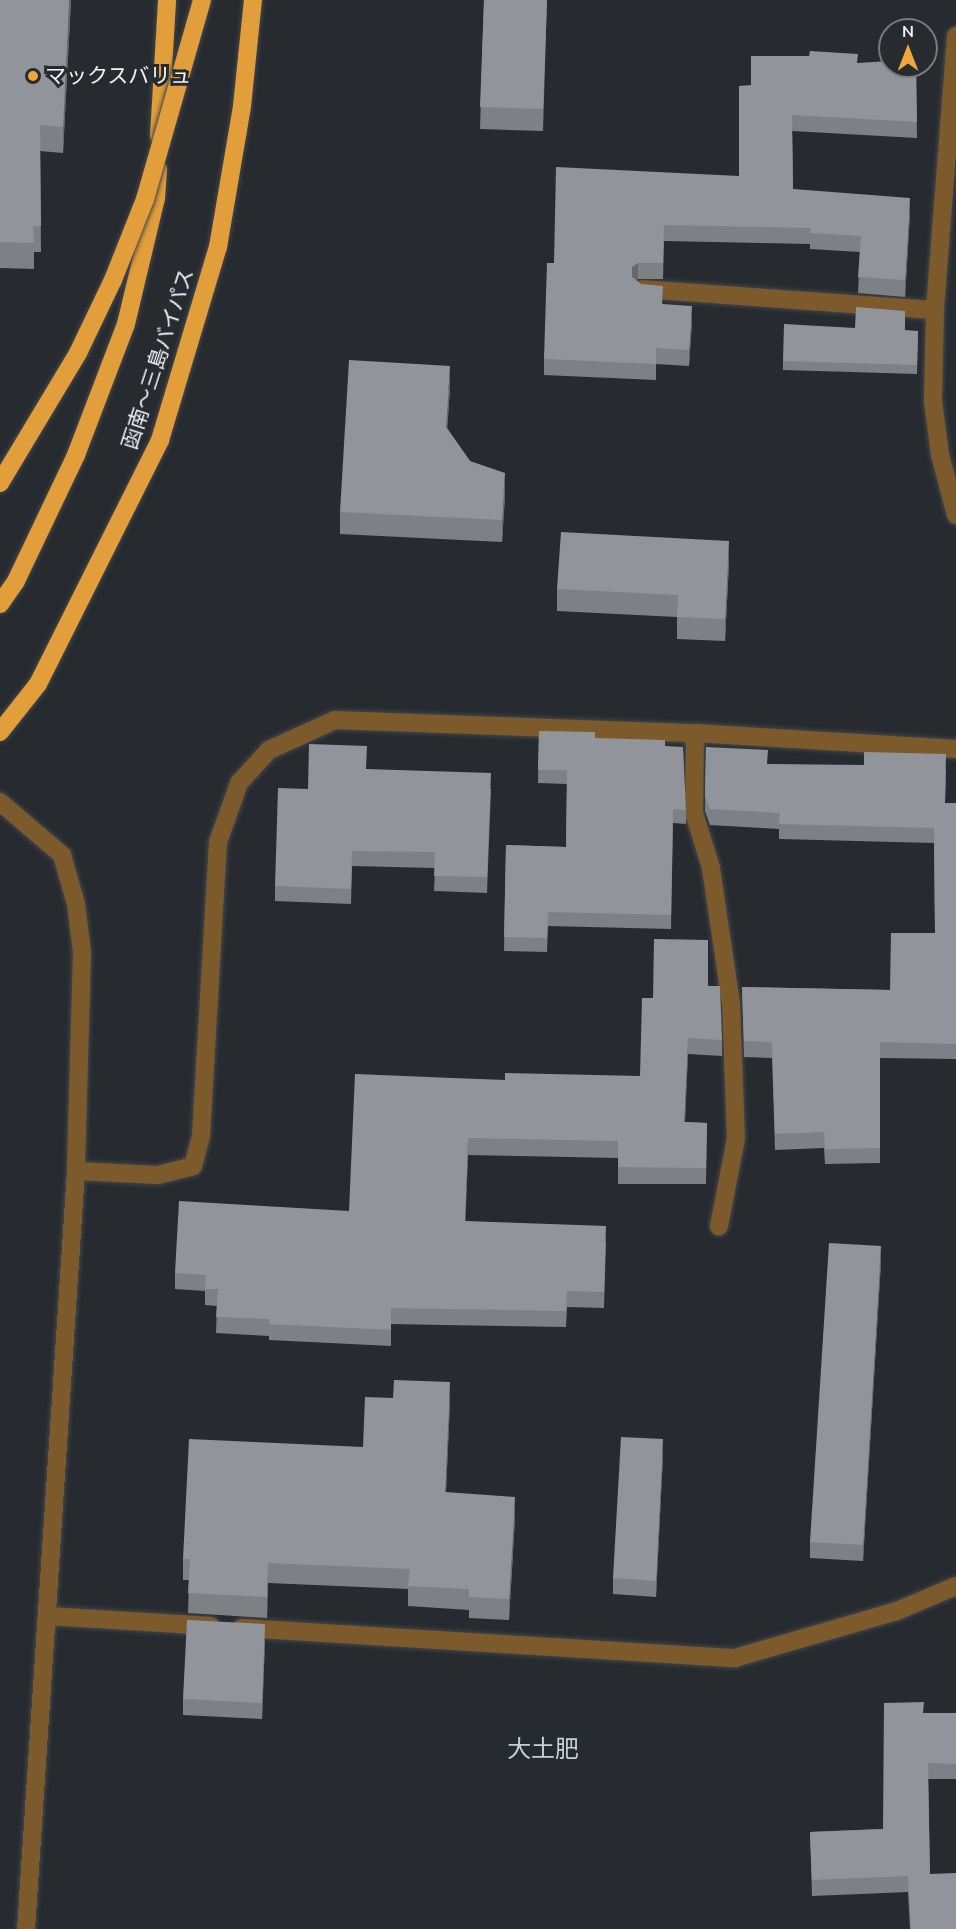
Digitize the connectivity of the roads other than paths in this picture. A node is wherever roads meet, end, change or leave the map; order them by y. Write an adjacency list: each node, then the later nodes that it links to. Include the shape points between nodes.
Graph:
1 (167, 0): 9 (highway, 函南～三島バイパス, via 156,198 126,324 76,455 16,581)
2 (202, 0): 7 (highway, bridge, via 149,189 113,280 62,382)
3 (253, 0): 10 (highway, 函南～三島バイパス, via 242,106 218,247 160,440 38,684)
4 (956, 36): 6 (street)
5 (642, 289): 6 (street)
6 (935, 310): 8 (street, via 933,401 940,454)
7 (0, 483)
8 (956, 515)
9 (0, 604)
10 (0, 732)
11 (695, 733): 12 (street); 14 (street, via 335,720 269,750 239,783 218,843 201,1136 193,1166 158,1176); 15 (street, via 694,813 711,868 731,1003 736,1138)
12 (956, 749)
13 (0, 802): 14 (street, via 62,855 76,904 82,952)
14 (76, 1171): 17 (street)
15 (719, 1226)
16 (956, 1586): 17 (street, via 897,1611 735,1658)
17 (48, 1616): 18 (street)
18 (26, 1929)

